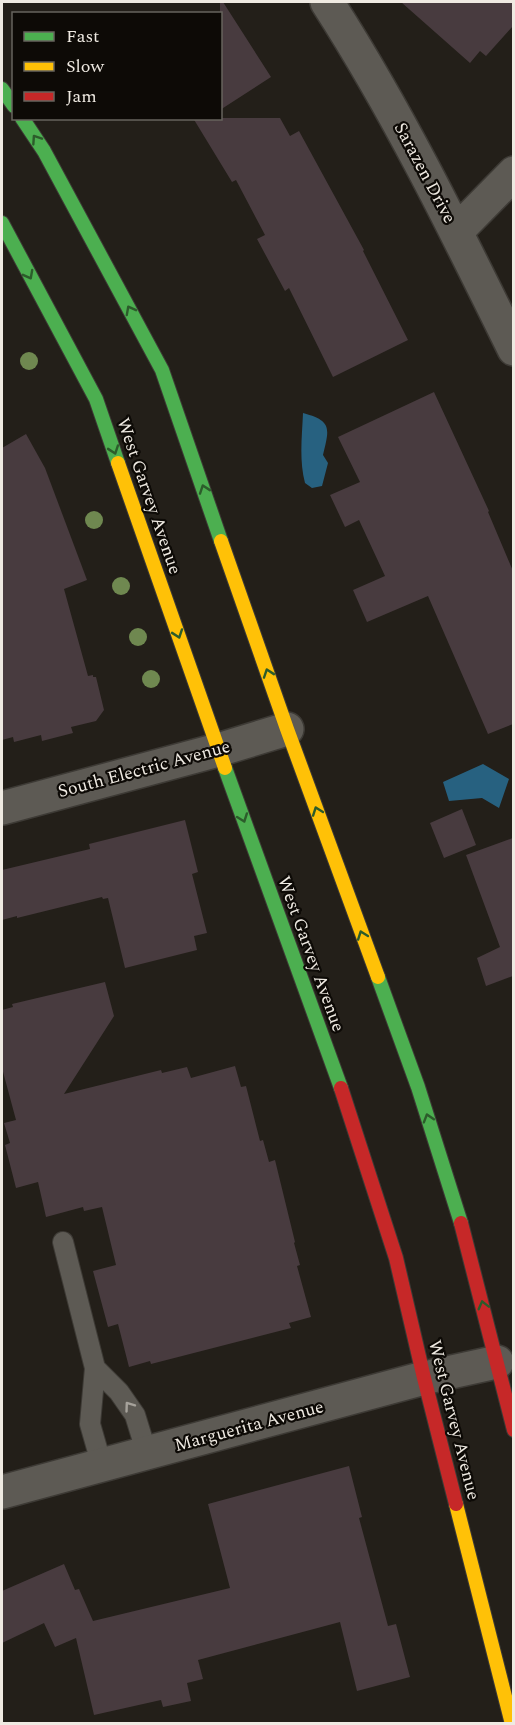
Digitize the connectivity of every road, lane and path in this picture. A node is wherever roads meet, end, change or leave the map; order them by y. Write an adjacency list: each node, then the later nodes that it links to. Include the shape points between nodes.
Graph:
1 (327, 2): 7 (street, Sarazen Drive, via 360,52)
2 (2, 89): 3 (main road)
3 (12, 103)
4 (23, 120): 9 (main road, one-way to 4, via 162,370 44,151)
5 (513, 173): 7 (street)
6 (2, 223): 10 (main road, West Garvey Avenue, one-way to 10, via 96,399)
7 (456, 231): 8 (street, Sarazen Drive)
8 (513, 349)
9 (287, 729): 10 (street, South Electric Avenue); 13 (main road, one-way to 9, via 467,1244 418,1087)
10 (218, 750): 11 (street, South Electric Avenue); 15 (main road, West Garvey Avenue, one-way to 15, via 348,1107 396,1258)
11 (2, 808)
12 (63, 1242): 14 (lane)
13 (497, 1362): 15 (street, Marguerita Avenue); 16 (main road)
14 (95, 1368): 17 (lane, one-way to 14, via 135,1415); 18 (lane, via 90,1424)
15 (424, 1378): 17 (street, Marguerita Avenue); 20 (main road, West Garvey Avenue)
16 (513, 1430)
17 (147, 1454): 18 (street, Marguerita Avenue)
18 (102, 1466): 19 (street, Marguerita Avenue)
19 (2, 1492)
20 (512, 1724)

